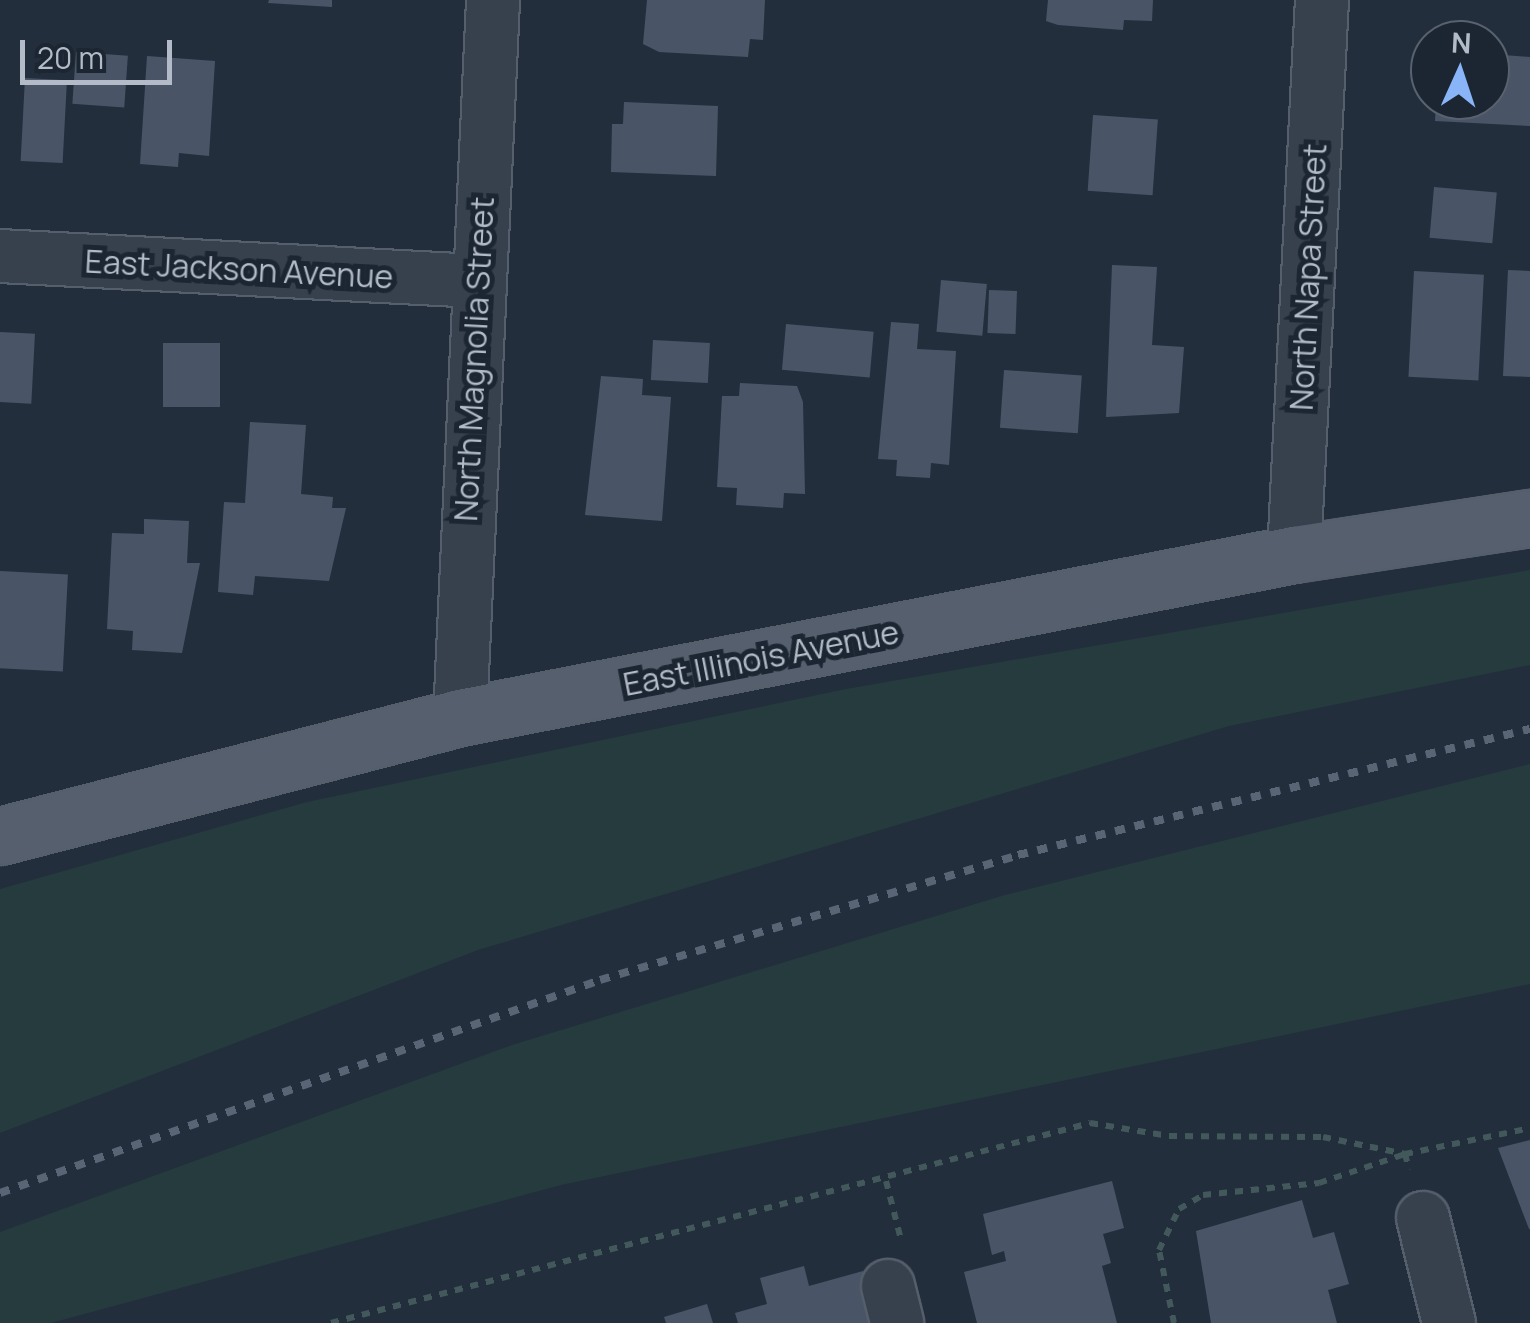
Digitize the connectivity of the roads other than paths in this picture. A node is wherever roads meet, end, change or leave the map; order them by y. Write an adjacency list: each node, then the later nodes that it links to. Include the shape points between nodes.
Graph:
1 (493, 0): 4 (street, North Magnolia Street)
2 (1322, 0): 6 (street, North Napa Street)
3 (0, 256): 4 (street, East Jackson Avenue)
4 (478, 281): 7 (street, North Magnolia Street)
5 (1530, 518): 6 (main road, East Illinois Avenue)
6 (1294, 554): 7 (main road, East Illinois Avenue)
7 (460, 717): 8 (main road, East Illinois Avenue)
8 (0, 836)
9 (1423, 1218): 10 (street)
10 (1449, 1323)

